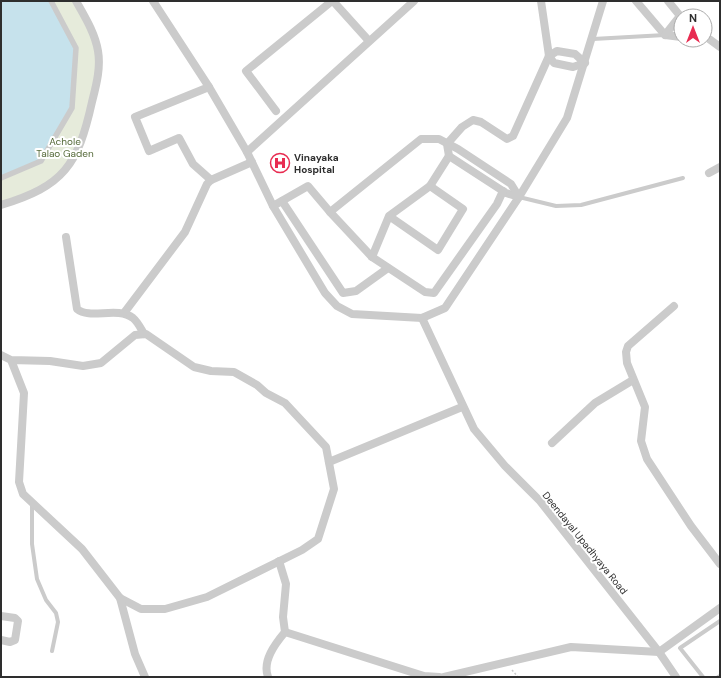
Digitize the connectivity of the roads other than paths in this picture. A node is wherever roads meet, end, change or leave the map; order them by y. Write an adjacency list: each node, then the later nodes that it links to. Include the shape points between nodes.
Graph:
1 (51, 1): 24 (street, via 76,48 72,108 41,161)
2 (76, 1): 31 (street, via 92,31 98,52 98,75 79,151 65,171 48,186 23,199)
3 (153, 1): 16 (street)
4 (333, 1): 13 (street); 17 (street, via 246,71)
5 (414, 1): 13 (street)
6 (541, 1): 14 (street)
7 (603, 1): 12 (street)
8 (636, 1): 10 (street)
9 (673, 26): 10 (street)
10 (665, 35): 11 (street); 12 (lane)
11 (673, 36)
12 (593, 39): 15 (street)
13 (369, 41): 19 (street)
14 (549, 56): 15 (street, via 554,63 570,66); 15 (street, via 557,51 576,54); 18 (street, via 511,139 507,139 482,122 473,120 462,126)
15 (585, 63): 29 (street, via 567,118)
16 (209, 87): 19 (street); 26 (street, via 135,117 149,150 179,138 193,164)
17 (276, 111)
18 (447, 144): 20 (street); 29 (street, via 458,148 511,184); 33 (street, via 439,139 421,139)
19 (247, 152): 21 (street)
20 (449, 156): 27 (street); 28 (street)
21 (252, 162): 26 (street); 32 (street)
22 (720, 167): 23 (street)
23 (709, 173)
24 (1, 178)
25 (683, 178): 29 (lane, via 581,206 556,206)
26 (211, 180): 39 (street, via 185,232)
27 (430, 186): 34 (street); 34 (street, via 463,209 438,250)
28 (503, 191): 29 (street); 37 (street, via 497,204 434,293 425,292)
29 (519, 197): 40 (street, via 445,308)
30 (282, 201): 32 (street); 33 (street, via 308,186); 37 (street, via 343,293 356,291)
31 (1, 205)
32 (273, 206): 40 (street, via 325,293 337,306 352,314)
33 (330, 212): 36 (street)
34 (389, 216): 36 (street)
35 (66, 237): 39 (street, via 80,312)
36 (372, 257): 37 (street)
37 (388, 268)
38 (674, 306): 44 (street, via 628,346 627,363)
39 (124, 313): 41 (street, via 134,319)
40 (422, 318): 45 (street, Deendayal Upadhyaya Road)
41 (144, 334): 43 (street, via 135,335 101,363 83,366 50,361); 47 (street, via 194,367 234,372 285,403 326,447)
42 (1, 355): 43 (street)
43 (12, 360): 48 (street, via 24,393 19,482 23,494)
44 (633, 380): 46 (street, via 594,404); 50 (street, via 645,407 641,442 647,459 691,526)
45 (462, 407): 47 (street); 58 (street, Deendayal Upadhyaya Road, via 474,429 505,466 540,501)
46 (552, 443)
47 (329, 462): 49 (street, via 334,489 318,539)
48 (32, 502): 51 (street, via 82,549); 57 (lane, via 32,544 37,579 46,600 56,613 58,622)
49 (279, 561): 51 (street, via 207,597 165,610 141,610); 55 (street, via 286,584 283,616)
50 (720, 564)
51 (120, 598): 59 (street, via 135,654)
52 (719, 611): 58 (street)
53 (1, 616): 56 (street, via 15,618 18,621 15,640)
54 (720, 621): 64 (lane, via 680,648)
55 (285, 632): 60 (street, via 271,651 266,673); 61 (street, via 424,676)
56 (1, 640)
57 (52, 651)
58 (660, 652): 62 (street, via 571,647); 63 (street, Deendayal Upadhyaya Road)
59 (145, 677)
60 (268, 677)
61 (439, 677)
62 (444, 677)
63 (676, 677)
64 (703, 677)

